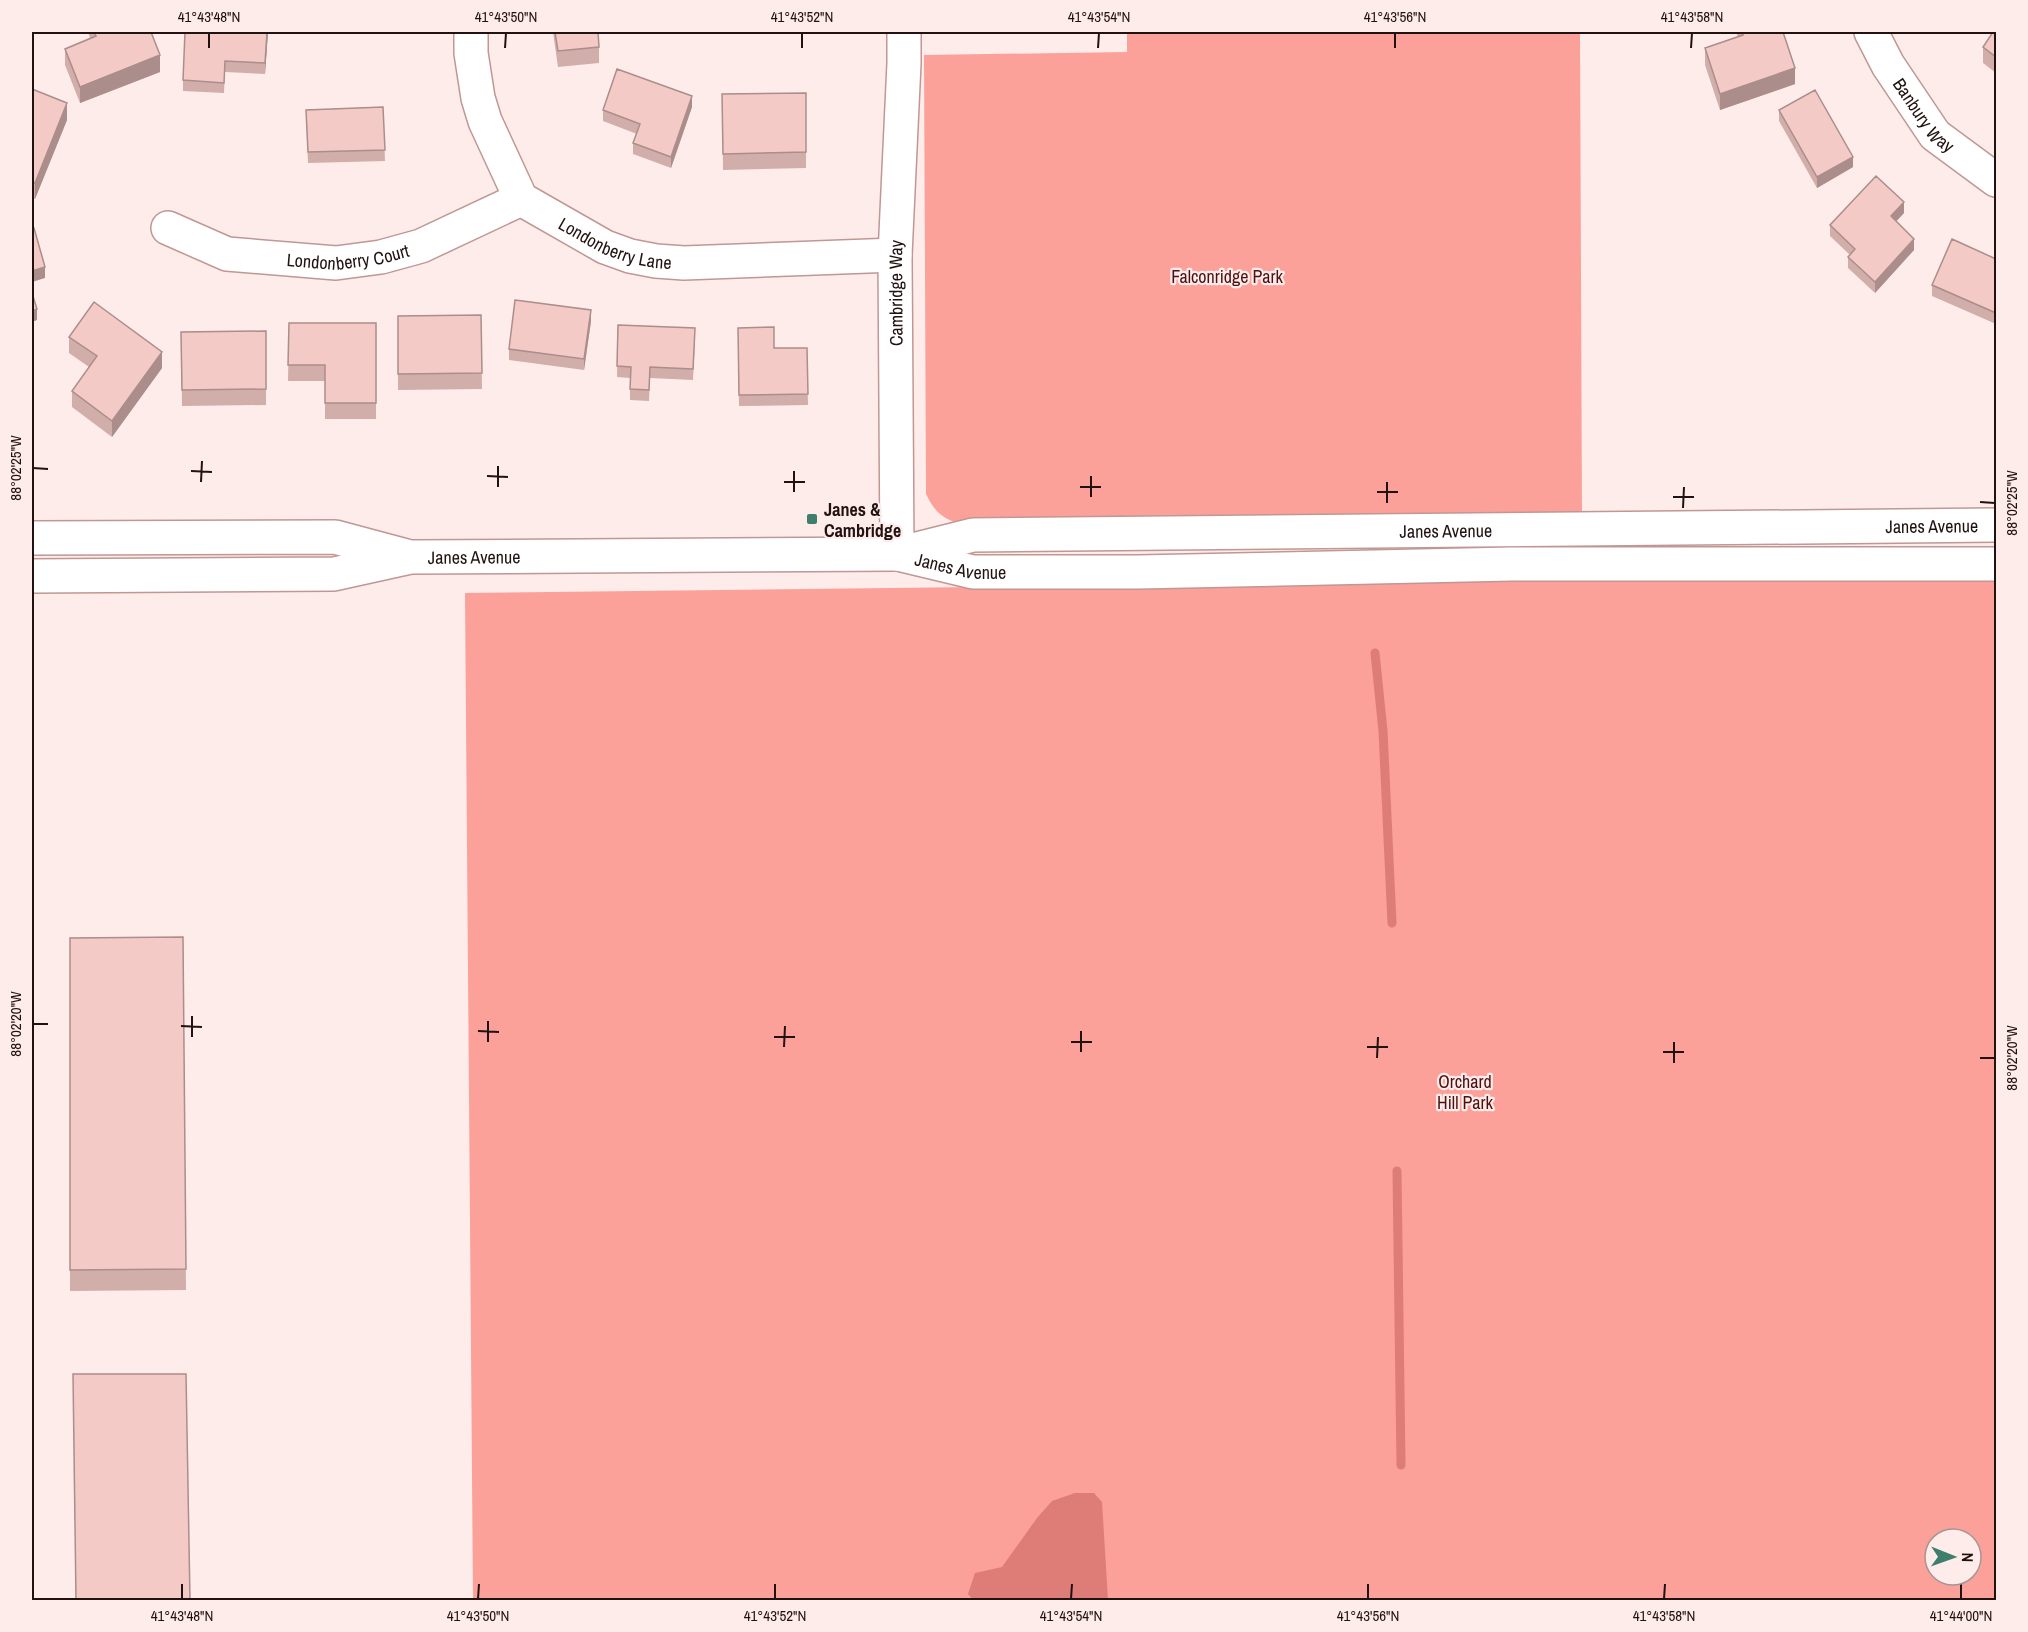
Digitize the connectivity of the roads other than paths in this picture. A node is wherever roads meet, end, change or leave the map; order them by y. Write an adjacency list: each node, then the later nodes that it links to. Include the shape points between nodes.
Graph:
1 (471, 32): 5 (street, via 478,98)
2 (904, 32): 7 (street, Cambridge Way)
3 (1871, 32): 4 (street, Banbury Way, via 1935,135)
4 (1996, 180)
5 (521, 199): 6 (street, Londonberry Court, via 421,246 381,257 336,262 227,254); 7 (street, Londonberry Lane, via 605,247 656,261)
6 (168, 228)
7 (895, 255): 10 (street, Cambridge Way)
8 (1996, 525): 10 (street, Janes Avenue, via 973,535)
9 (32, 538): 11 (street, Janes Avenue, via 335,537)
10 (897, 554): 11 (street, Janes Avenue); 12 (street, Janes Avenue, via 973,572 1522,564)
11 (411, 557): 13 (street, Janes Avenue, via 334,574)
12 (1996, 564)
13 (32, 576)

